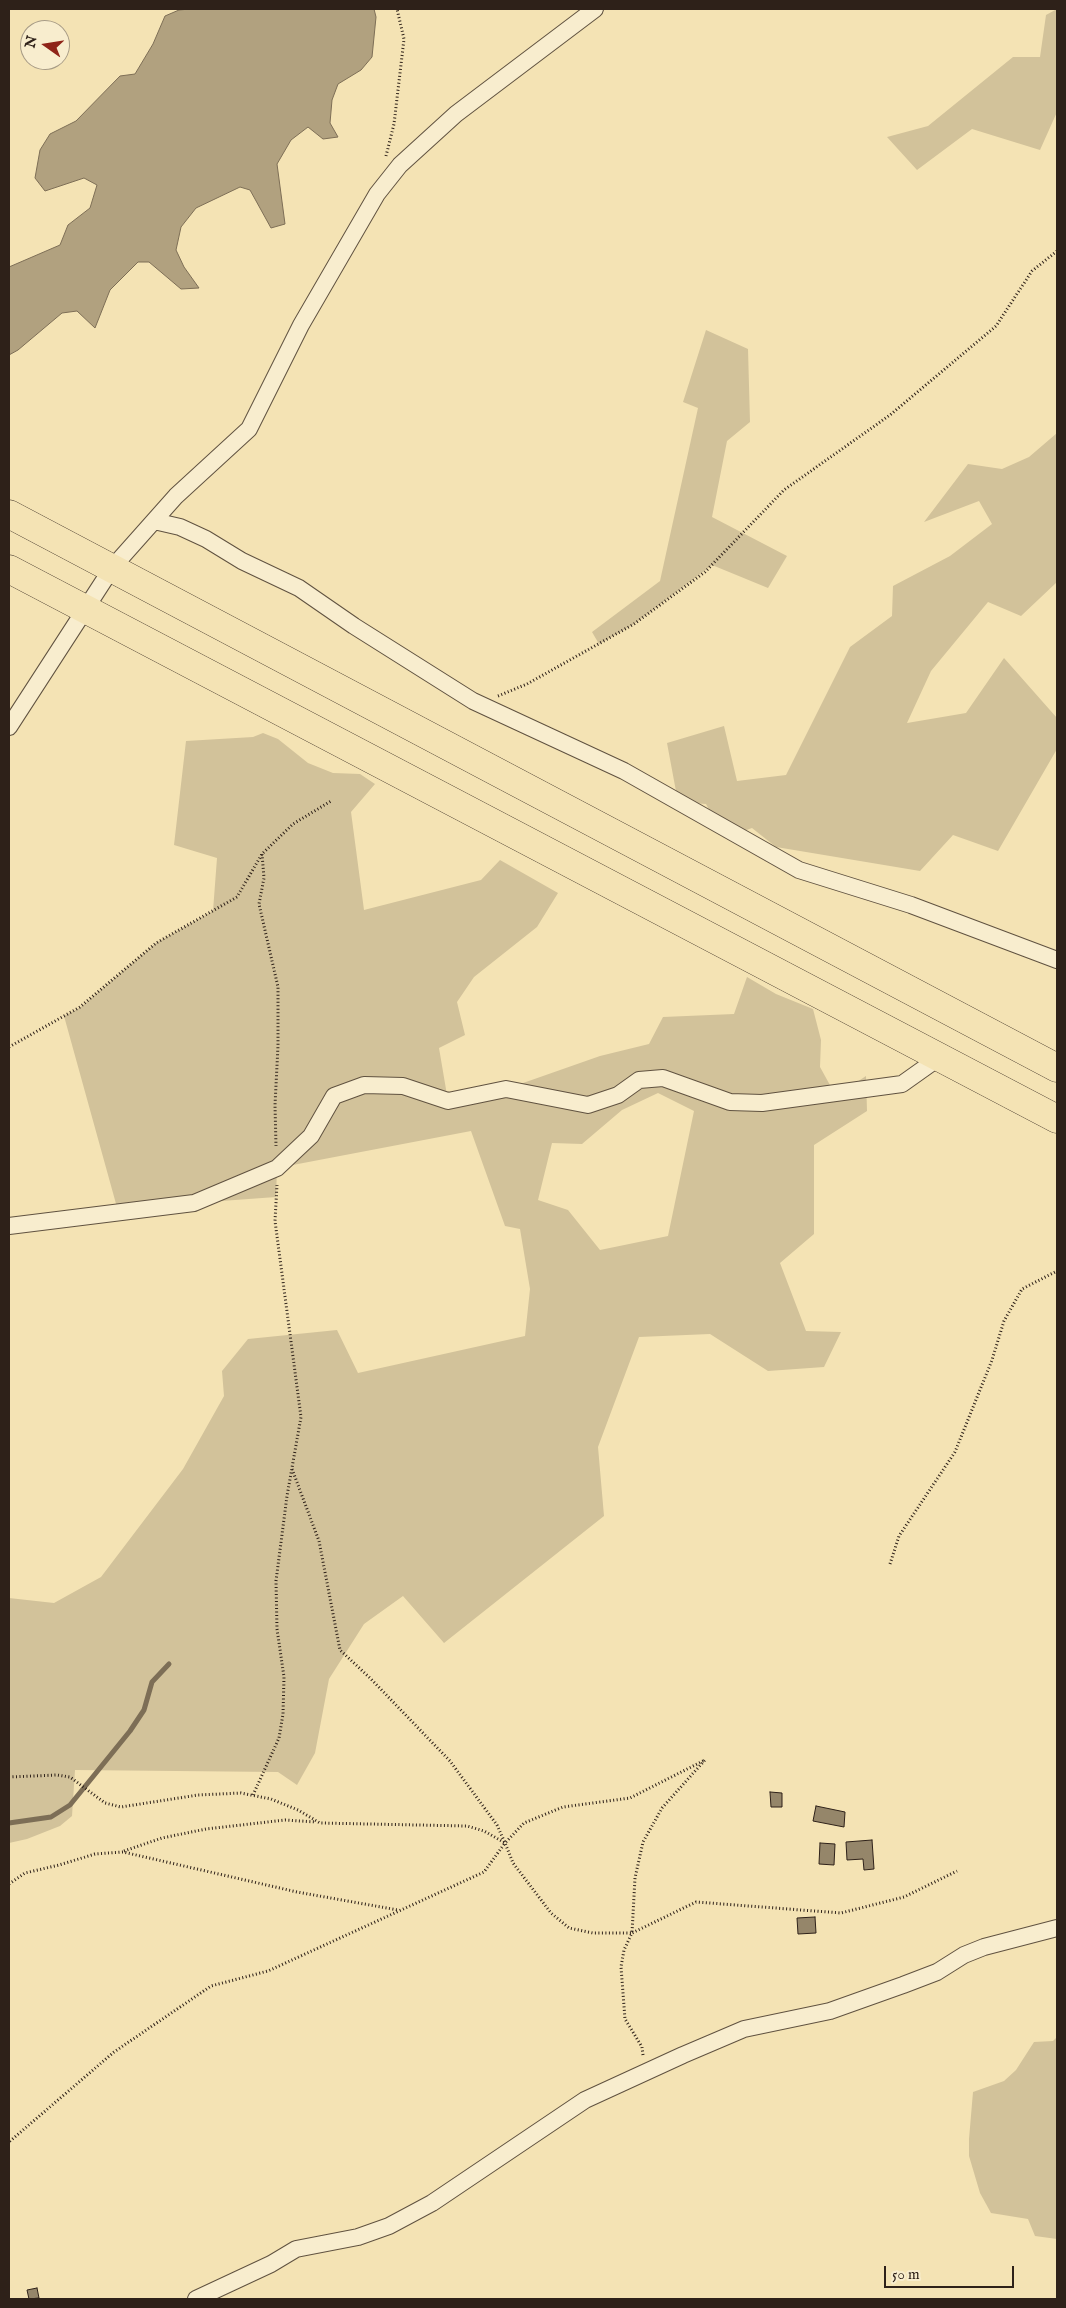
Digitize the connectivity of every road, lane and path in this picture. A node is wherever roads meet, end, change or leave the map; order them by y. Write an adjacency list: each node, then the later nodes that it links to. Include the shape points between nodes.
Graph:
1 (397, 9): 3 (path, via 404,39 394,124)
2 (595, 9): 6 (street, via 456,114 400,165 377,194 300,324 249,429 176,496)
3 (386, 159)
4 (1057, 251): 10 (path, via 1032,271 996,326 890,415 784,490 705,572 634,624 527,684 491,698)
5 (9, 514): 7 (highway)
6 (154, 521): 7 (street); 10 (street, via 180,527 206,539 298,588)
7 (112, 568): 9 (street); 17 (highway)
8 (9, 569): 9 (highway)
9 (85, 609): 11 (street); 16 (highway)
10 (473, 701): 14 (street, via 624,771 799,870 911,905)
11 (9, 725)
12 (331, 801): 13 (path, via 293,824)
13 (262, 854): 15 (path, via 237,897 156,943 80,1007); 19 (path, via 264,878 259,904 278,986 274,1106)
14 (1057, 960)
15 (9, 1048)
16 (940, 1057): 18 (highway); 19 (street, via 902,1084 762,1103 730,1102 663,1078 639,1080 618,1094 588,1105 506,1089 448,1101 403,1086 364,1085 334,1096 311,1136)
17 (1057, 1068)
18 (1057, 1119)
19 (277, 1168): 20 (street, via 194,1202); 22 (path, via 275,1220 301,1417)
20 (9, 1226)
21 (1057, 1271): 23 (path, via 1022,1289 1004,1321 955,1452 899,1536)
22 (292, 1469): 25 (path, via 276,1581 277,1629 284,1677 283,1714 279,1738); 27 (path, via 319,1541 340,1650 450,1761 497,1825)
23 (890, 1564)
24 (9, 1778): 25 (path, via 70,1777 105,1803 121,1807 198,1795)
25 (253, 1795): 26 (path, via 298,1810)
26 (320, 1822): 27 (path, via 467,1826); 28 (path, via 285,1820 206,1829 162,1838)
27 (505, 1843): 31 (path, via 484,1872); 33 (path, via 518,1870 552,1913 569,1928 593,1933); 33 (path, via 524,1823 563,1808 630,1798 705,1760 662,1808 643,1842 635,1878)
28 (123, 1852): 30 (path, via 95,1854 25,1873); 31 (path, via 297,1892)
29 (957, 1872): 33 (path, via 904,1897 841,1912 696,1902)
30 (9, 1884)
31 (398, 1910): 35 (path, via 268,1970 211,1986 114,2052)
32 (1057, 1928): 34 (street, via 984,1947 937,1972 830,2011 744,2028)
33 (632, 1933): 34 (path, via 621,1967 625,2019 642,2047 644,2058)
34 (638, 2075): 36 (street, via 585,2100 432,2203 389,2226 296,2249)
35 (9, 2142)
36 (196, 2299)

